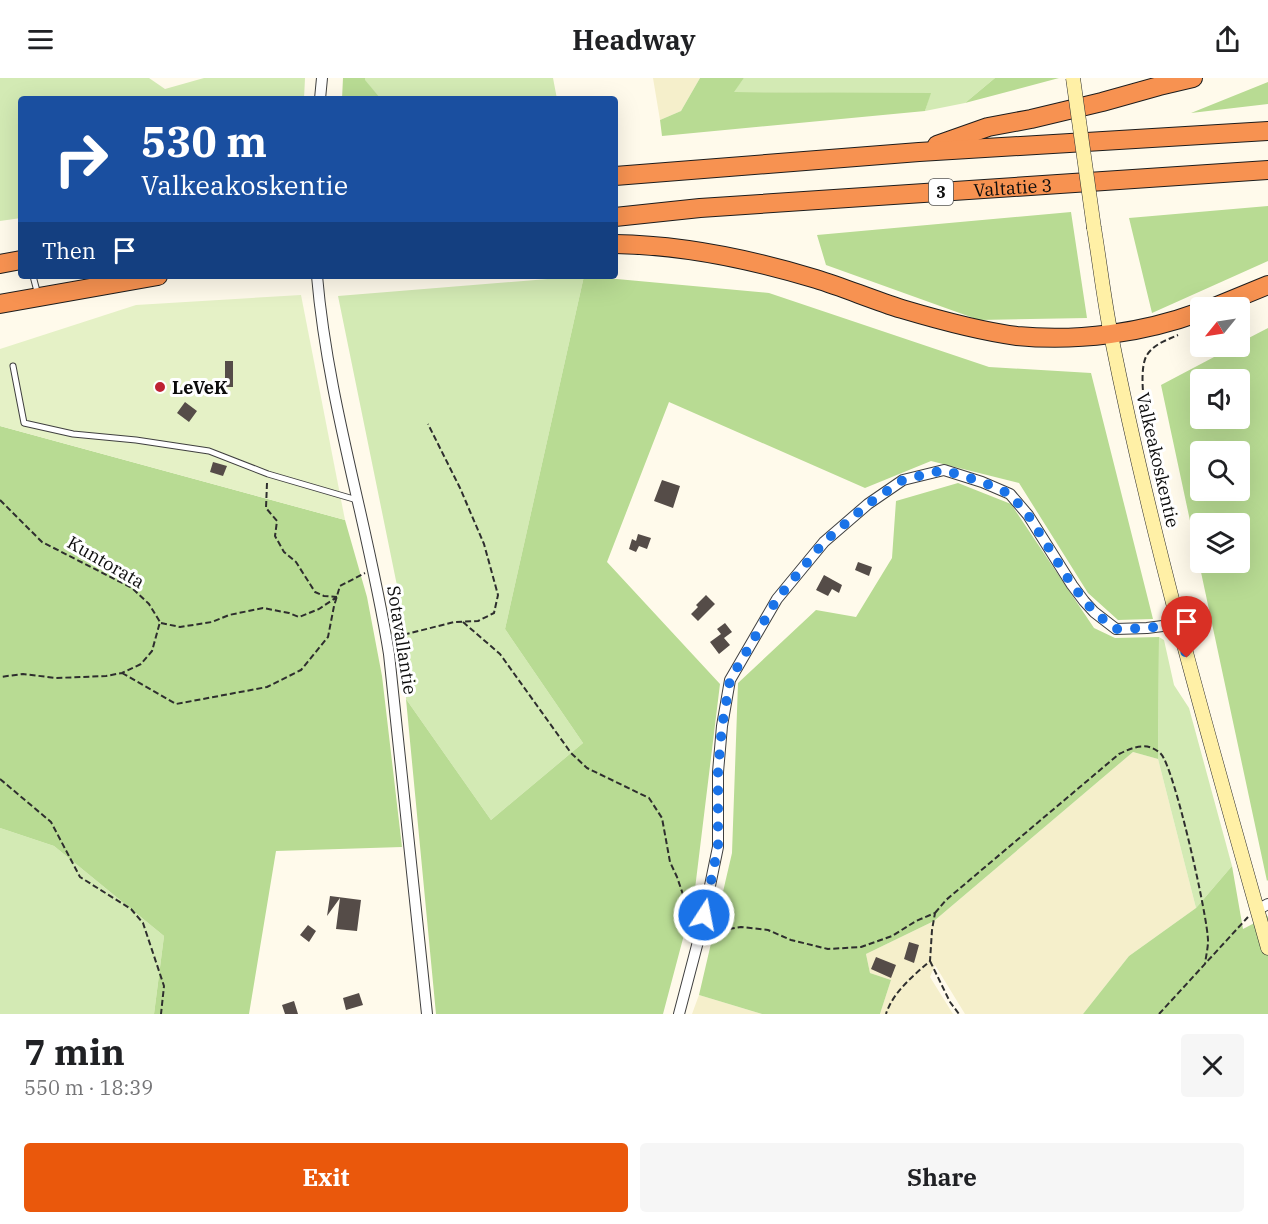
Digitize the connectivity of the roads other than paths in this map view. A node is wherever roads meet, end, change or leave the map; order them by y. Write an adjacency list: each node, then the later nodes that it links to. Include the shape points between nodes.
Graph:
1 (322, 78): 5 (street)
2 (1073, 78): 22 (street, Valkeakoskentie, bridge)
3 (1193, 78): 4 (highway)
4 (1165, 82): 7 (highway, via 1102,102 988,127)
5 (320, 96)
6 (1268, 131): 7 (highway)
7 (918, 152): 9 (highway)
8 (1268, 170): 10 (highway, Valtatie 3 / 3)
9 (618, 176)
10 (618, 217)
11 (618, 244): 22 (highway, via 694,250 756,262 901,309 1016,336)
12 (18, 261): 13 (highway)
13 (0, 264)
14 (34, 279): 18 (lane)
15 (141, 279): 18 (highway)
16 (317, 279): 24 (street, Sotavallantie, via 332,380)
17 (1268, 285): 19 (highway)
18 (39, 297): 20 (highway)
19 (1239, 297)
20 (0, 304)
21 (1190, 315): 22 (highway)
22 (1111, 334): 25 (street, Valkeakoskentie)
23 (13, 366): 24 (lane, via 24,423 73,434 209,451 268,474)
24 (358, 501): 28 (street, Sotavallantie, via 387,639)
25 (1178, 624): 26 (street, Valkeakoskentie); 29 (street, via 1116,629 1094,612 1072,585 1028,515 1010,494 982,482 944,470 903,480 868,504 824,542 777,599 730,680 718,772 718,847)
26 (1263, 907): 27 (street, Valkeakoskentie)
27 (1268, 948)
28 (427, 1014)
29 (679, 1014)

